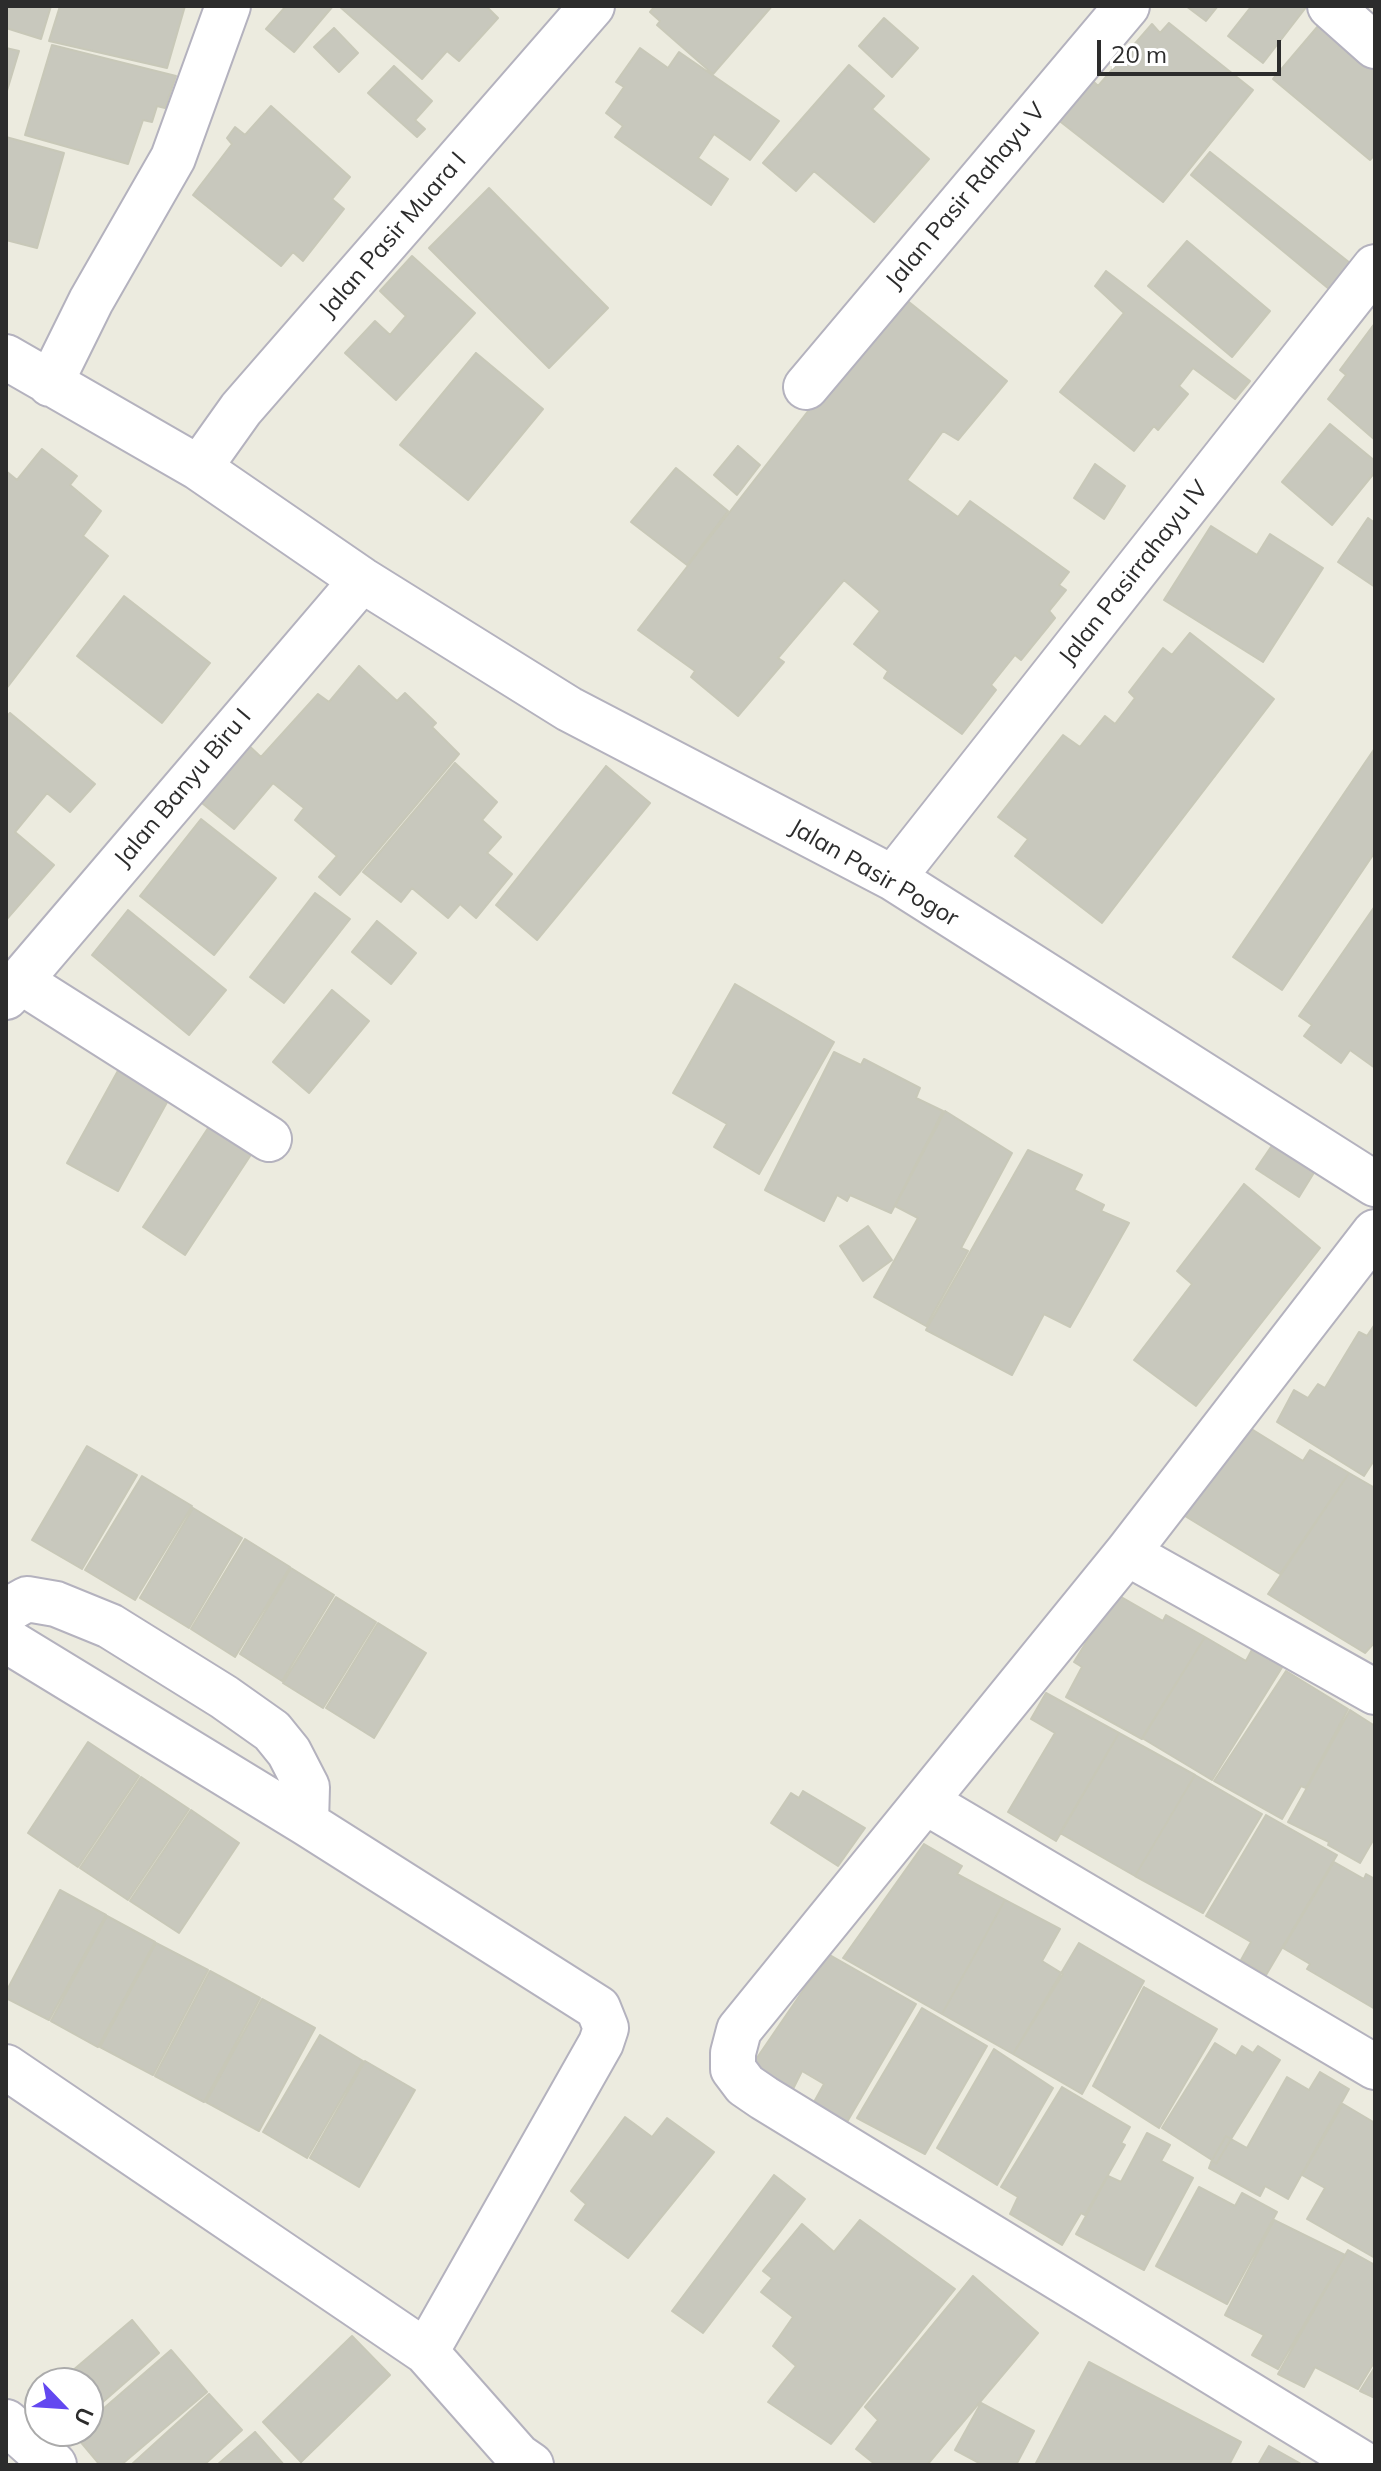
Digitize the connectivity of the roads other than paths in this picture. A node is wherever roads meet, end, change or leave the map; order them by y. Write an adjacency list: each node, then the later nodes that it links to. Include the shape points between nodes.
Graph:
1 (228, 6): 8 (street, via 173,158)
2 (592, 6): 10 (street, Jalan Pasir Muara I, via 241,409)
3 (1127, 6): 9 (street, Jalan Pasir Rahayu V)
4 (1330, 6): 5 (street)
5 (1375, 46)
6 (1375, 267): 12 (street, Jalan Pasirrahayu IV)
7 (6, 357): 8 (street, Jalan Pasir Pogor)
8 (50, 384): 10 (street, Jalan Pasir Pogor)
9 (806, 387)
10 (199, 468): 11 (street, Jalan Pasir Pogor)
11 (362, 580): 12 (street, Jalan Pasir Pogor, via 569,709); 13 (street, Jalan Banyu Biru I)
12 (893, 878): 15 (street, Jalan Pasir Pogor)
13 (13, 989): 14 (street)
14 (269, 1139)
15 (1375, 1184)
16 (1375, 1232): 17 (street)
17 (1127, 1553): 20 (street); 21 (street)
18 (6, 1611): 22 (street, via 27,1599 56,1604 110,1626 224,1697 272,1731 289,1752 307,1787)
19 (6, 1640): 22 (street)
20 (1375, 1692)
21 (926, 1802): 24 (street); 29 (street, via 739,2030 733,2069 764,2098)
22 (306, 1823): 25 (street, via 598,2008 606,2028)
23 (6, 2067): 25 (street)
24 (1375, 2067)
25 (426, 2352): 28 (street)
26 (6, 2422): 27 (street)
27 (54, 2465)
28 (531, 2465)
29 (1365, 2465)

